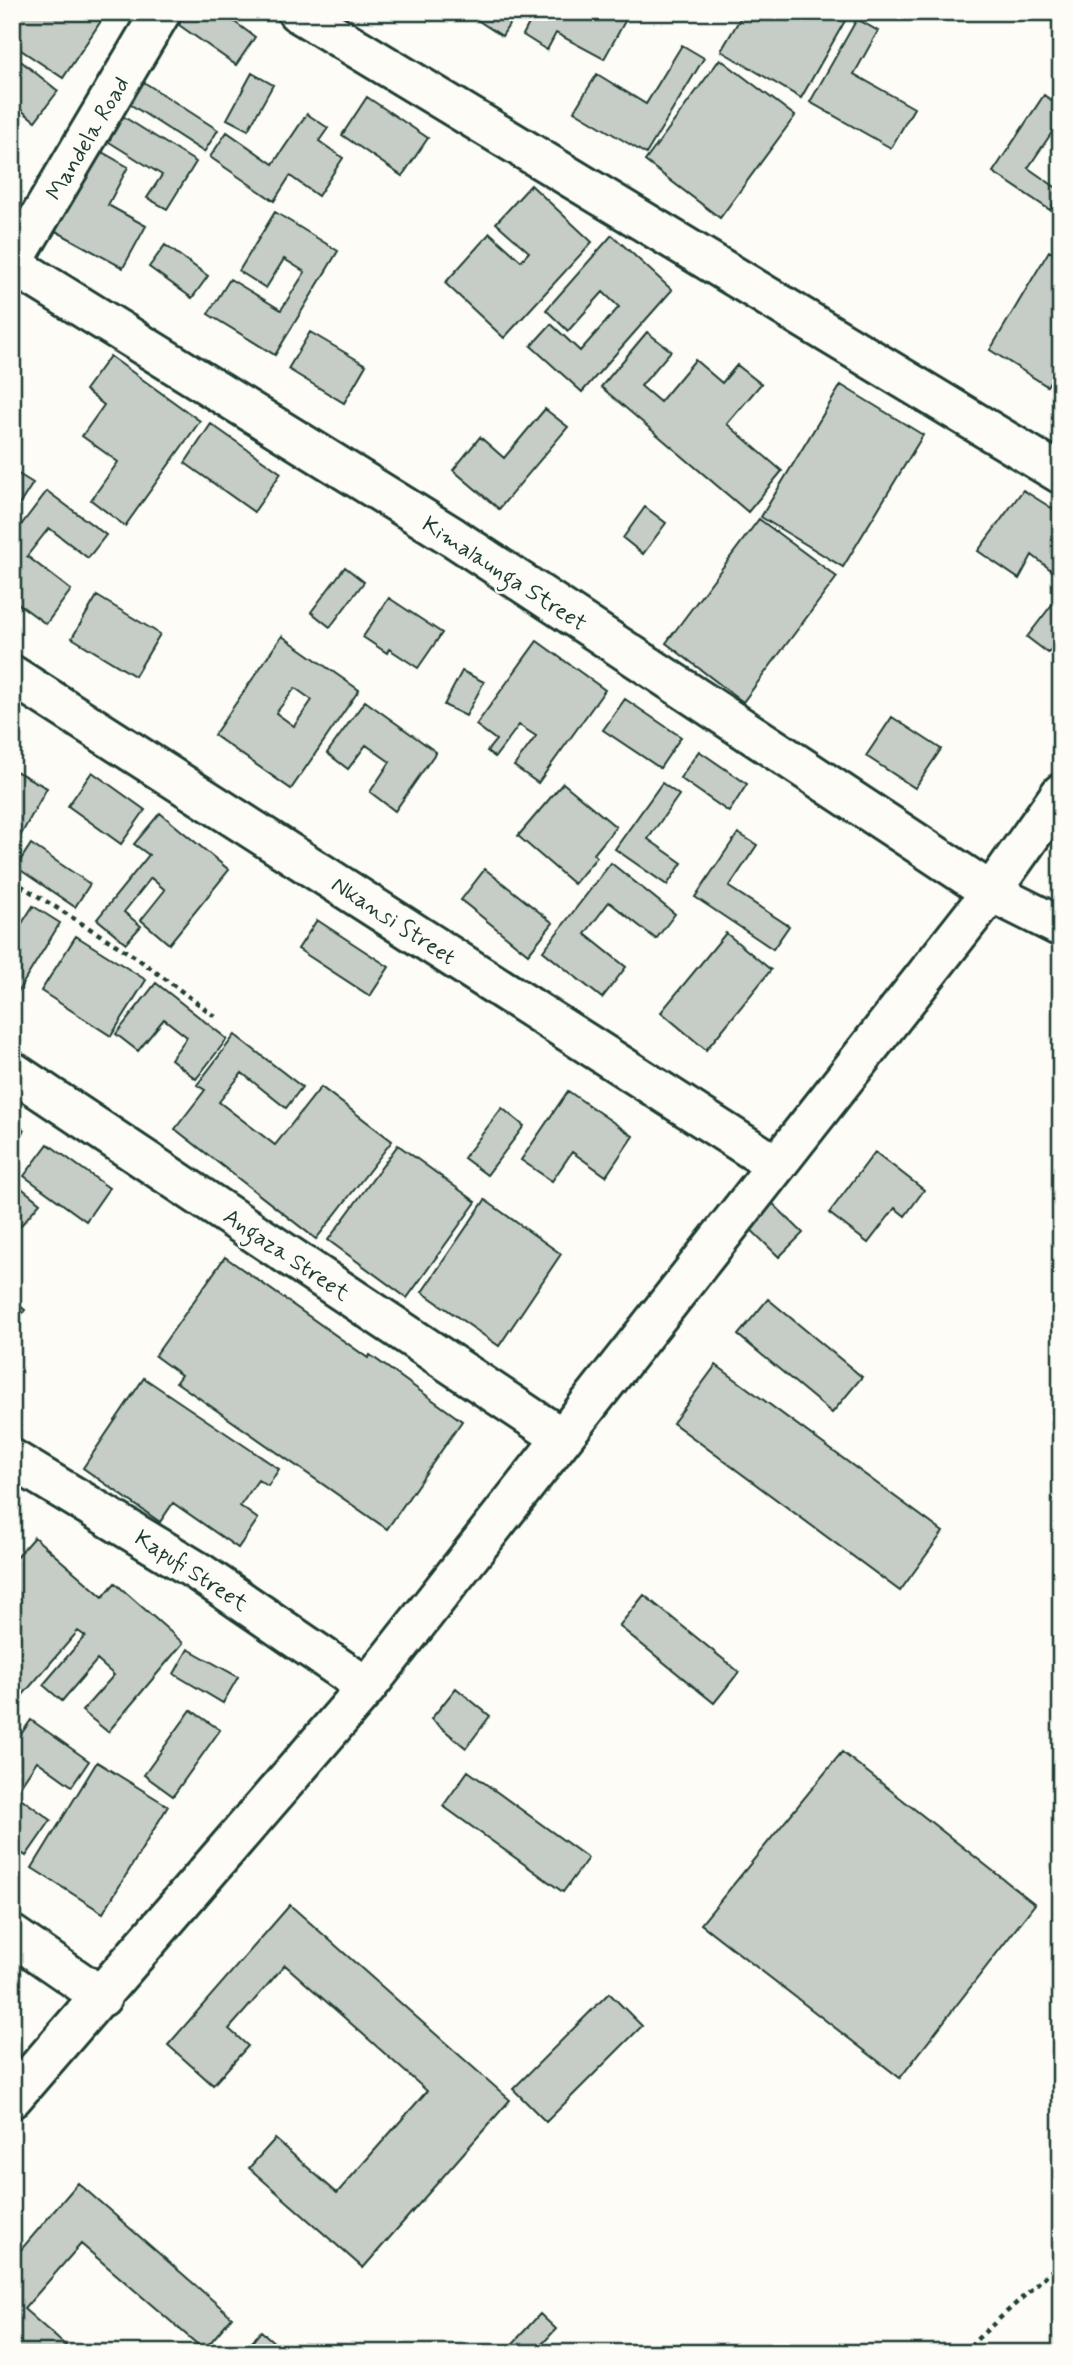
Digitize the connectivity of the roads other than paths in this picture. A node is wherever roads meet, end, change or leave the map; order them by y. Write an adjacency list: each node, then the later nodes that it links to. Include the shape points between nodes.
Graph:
1 (161, 12): 3 (street, Mandela Road)
2 (297, 12): 4 (street)
3 (12, 264): 7 (street, Kimalaunga Street, via 453,537)
4 (1061, 474)
5 (12, 675): 10 (street, Nkansi Street)
6 (1061, 793): 7 (street)
7 (991, 892): 8 (street, Kimalaunga Street); 10 (street)
8 (1061, 927)
9 (12, 1071): 11 (street, Angaza Street)
10 (776, 1166): 11 (street)
11 (562, 1437): 13 (street)
12 (12, 1458): 13 (street, Kapufi Street, via 199,1572)
13 (367, 1687): 15 (street)
14 (12, 1935): 15 (street)
15 (102, 1997): 16 (street)
16 (12, 2098)

